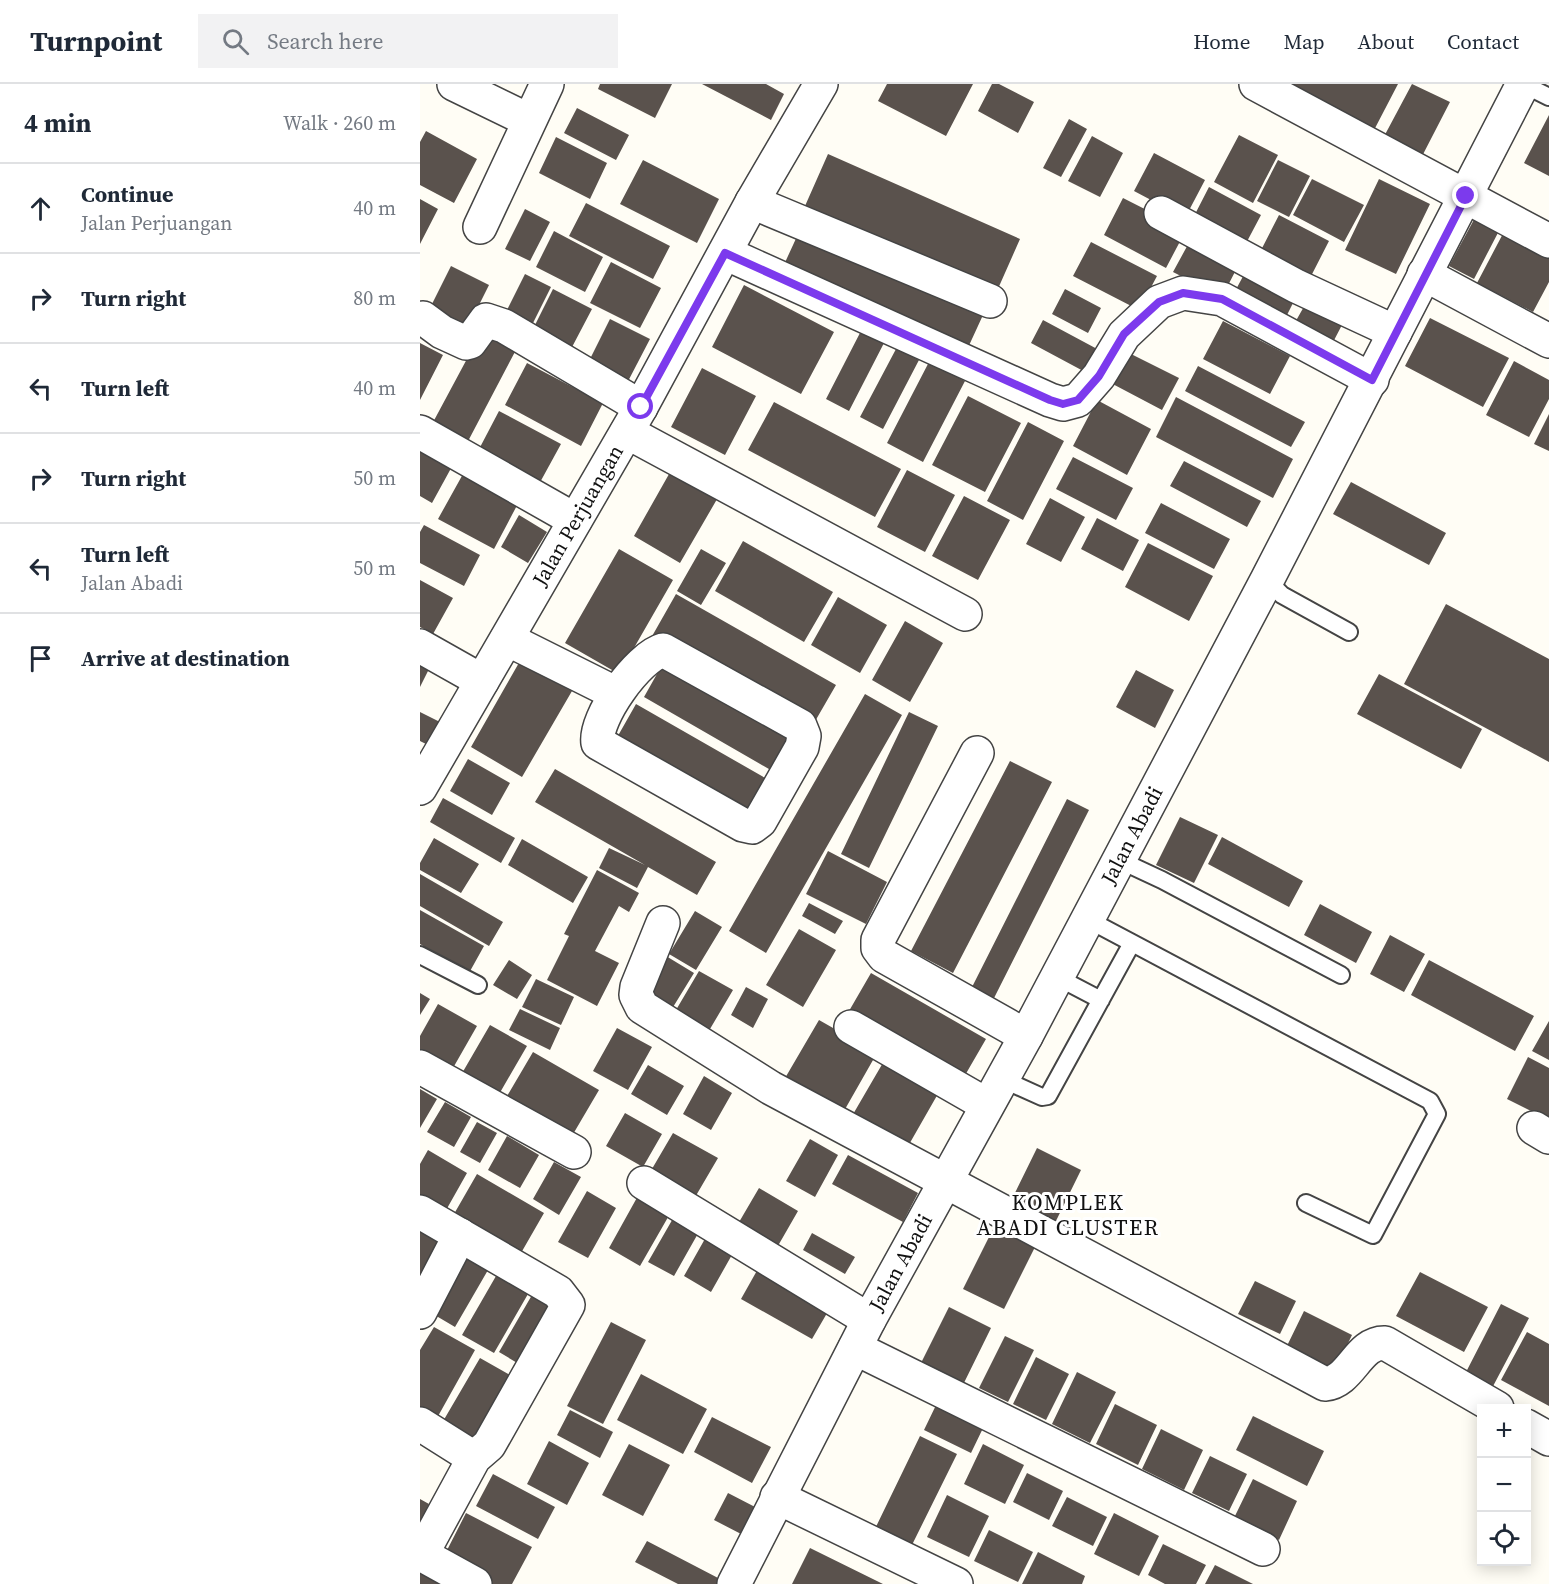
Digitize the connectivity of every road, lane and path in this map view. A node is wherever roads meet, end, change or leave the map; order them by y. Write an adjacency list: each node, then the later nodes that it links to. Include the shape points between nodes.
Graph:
1 (454, 84): 7 (street)
2 (547, 84): 7 (street)
3 (820, 84): 9 (street, Jalan Perjuangan)
4 (1256, 84): 8 (street)
5 (1523, 84): 6 (lane); 8 (street, Jalan Abadi)
6 (1549, 97)
7 (528, 120): 11 (street)
8 (1466, 196): 12 (street); 14 (street, Jalan Abadi)
9 (752, 202): 13 (street, Jalan Perjuangan); 15 (street)
10 (1161, 213): 17 (street, via 1296,286)
11 (480, 227)
12 (1549, 240)
13 (725, 253): 19 (street, via 1063,404 1078,400 1099,376 1124,334 1159,302 1183,293 1222,299); 20 (street, Jalan Perjuangan)
14 (1424, 274): 17 (street, Jalan Abadi); 18 (street)
15 (990, 301)
16 (423, 318): 20 (street, via 466,343 486,320 511,329)
17 (1395, 332): 19 (street, Jalan Abadi)
18 (1549, 341)
19 (1372, 380): 23 (street, Jalan Abadi)
20 (634, 419): 22 (street, Jalan Perjuangan); 24 (street)
21 (420, 432): 22 (street)
22 (575, 520): 26 (street, Jalan Perjuangan)
23 (1267, 580): 25 (lane, via 1282,595); 32 (street, Jalan Abadi)
24 (965, 614)
25 (1349, 632)
26 (507, 639): 28 (street, Jalan Perjuangan); 29 (street)
27 (420, 646): 28 (street)
28 (482, 681): 31 (street, Jalan Perjuangan)
29 (615, 693): 29 (street, via 649,658 663,650 800,726 805,741 760,821 748,827 600,746 598,735)
30 (977, 753): 42 (street, via 878,948 884,956)
31 (420, 788)
32 (1117, 859): 33 (street, Jalan Abadi); 37 (lane)
33 (1087, 919): 35 (lane); 38 (street, Jalan Abadi)
34 (663, 923): 46 (street, via 637,987 642,1007 771,1088)
35 (1132, 943): 40 (lane); 48 (lane, via 1435,1107 1437,1114 1373,1235)
36 (420, 954): 39 (lane)
37 (1341, 975)
38 (1057, 977): 40 (lane); 42 (street, Jalan Abadi)
39 (478, 985)
40 (1101, 1000): 44 (lane, via 1048,1096)
41 (851, 1027): 44 (street)
42 (1026, 1036): 44 (street, Jalan Abadi)
43 (420, 1067): 45 (street)
44 (994, 1092): 46 (street, Jalan Abadi)
45 (574, 1152)
46 (946, 1181): 52 (street, Jalan Abadi); 53 (street, via 1325,1384 1340,1379 1372,1345 1385,1342)
47 (644, 1183): 52 (street)
48 (1306, 1203)
49 (420, 1212): 50 (street)
50 (460, 1235): 51 (street); 57 (street, via 558,1292 568,1305 489,1446)
51 (420, 1312)
52 (862, 1334): 58 (street, Jalan Abadi); 59 (street)
53 (1490, 1404)
54 (420, 1424): 57 (street)
55 (1531, 1428): 56 (street)
56 (1549, 1439)
57 (474, 1458): 61 (street, via 424,1553)
58 (777, 1497): 60 (street, Jalan Abadi); 62 (street)
59 (1263, 1549)
60 (744, 1581)
61 (475, 1584)
62 (956, 1584)

